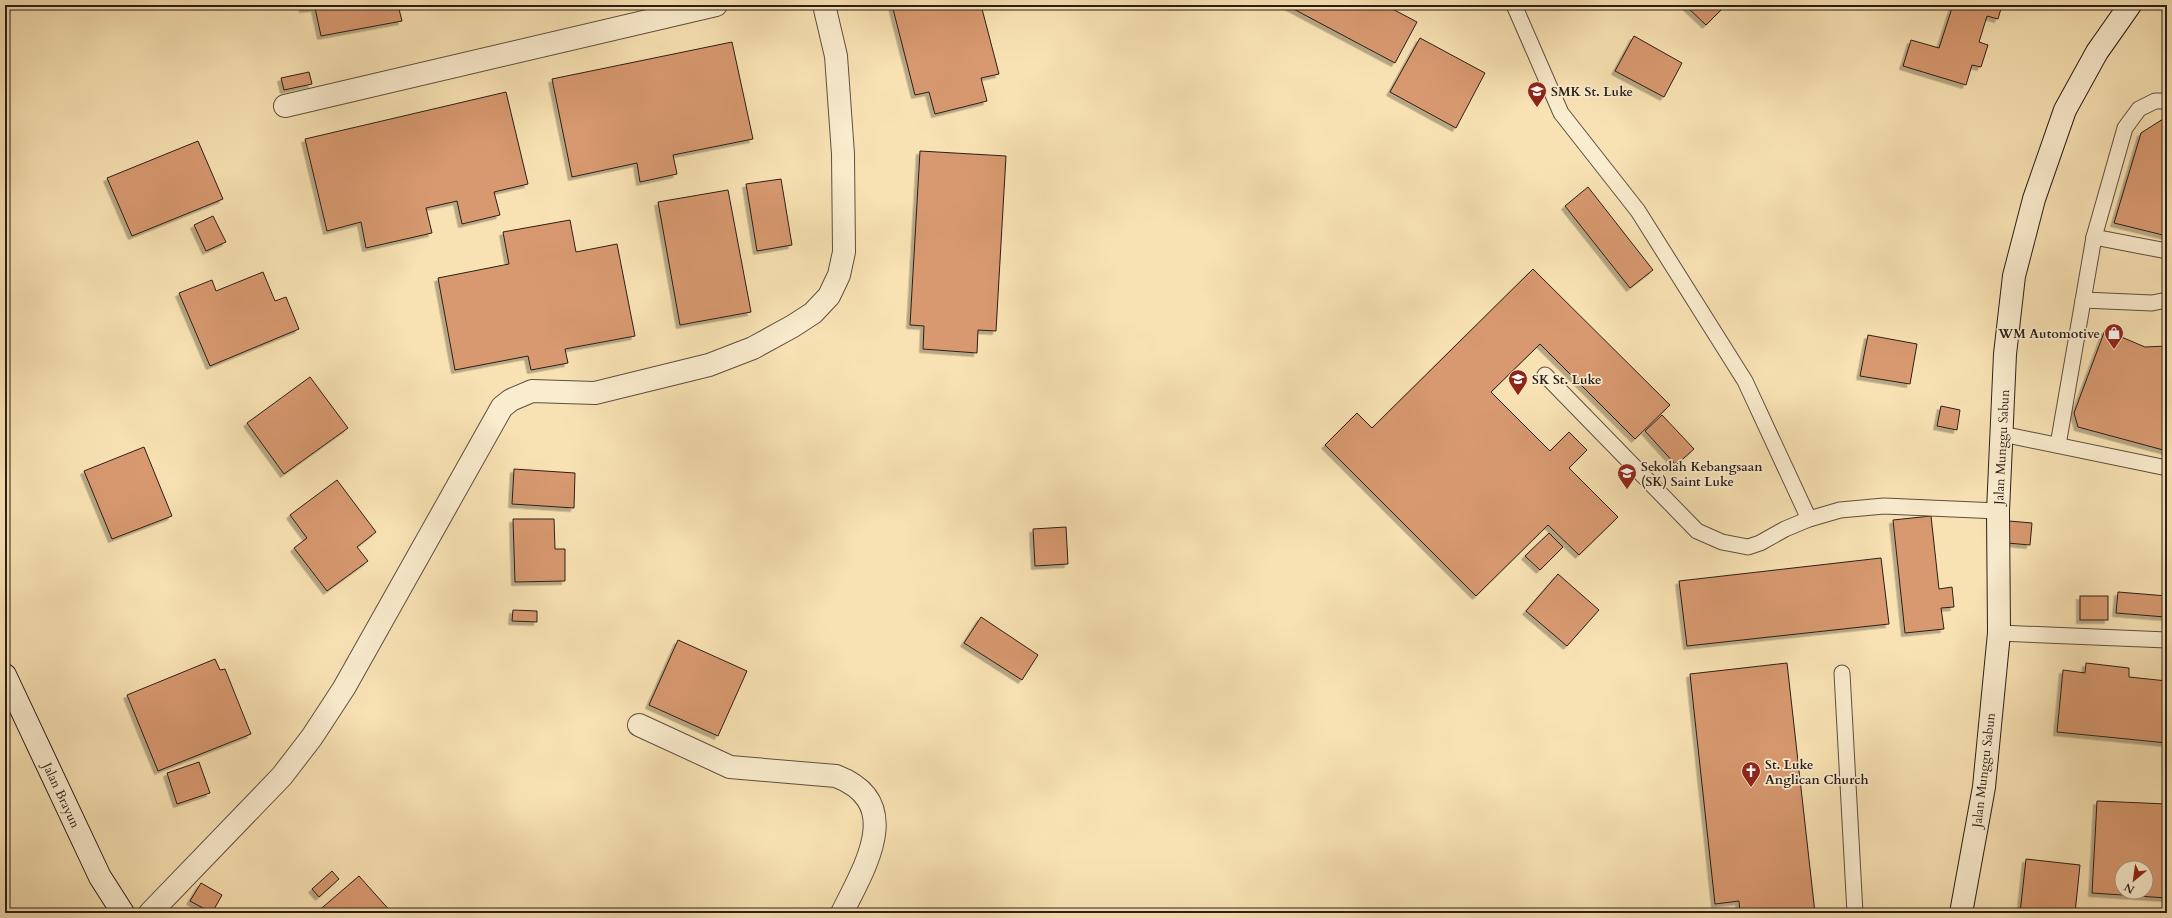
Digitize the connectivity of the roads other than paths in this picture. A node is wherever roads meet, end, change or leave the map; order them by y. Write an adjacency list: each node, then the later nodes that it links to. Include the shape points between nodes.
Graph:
1 (716, 5): 6 (street)
2 (824, 5): 23 (street, via 836,56 843,154 844,252 839,275 829,296 813,313 793,326 753,348 709,365 595,393 532,391 510,400 502,407 348,681 312,738 282,776)
3 (1514, 5): 16 (lane, via 1560,113 1638,211 1745,381)
4 (2130, 5): 12 (street, Jalan Munggu Sabun, via 2097,52 2065,110 2034,199 2014,276 2005,354)
5 (2167, 101): 7 (lane, via 2155,101 2139,109 2125,128)
6 (286, 106)
7 (2094, 237): 8 (lane); 9 (lane)
8 (2167, 251)
9 (2083, 300): 10 (lane, via 2152,304); 13 (lane)
10 (2167, 300)
11 (1545, 374): 16 (lane, via 1697,530 1711,539 1748,547)
12 (2002, 434): 13 (lane); 15 (street, Jalan Munggu Sabun)
13 (2058, 445): 14 (lane)
14 (2167, 468)
15 (1998, 511): 16 (lane, via 1884,506 1840,510); 17 (street, Jalan Munggu Sabun)
16 (1809, 519)
17 (1999, 633): 18 (lane); 26 (street, Jalan Munggu Sabun, via 1984,787)
18 (2167, 640)
19 (1842, 673): 25 (lane)
20 (5, 675): 22 (street, Jalan Brayun, via 100,877)
21 (639, 725): 24 (street, via 730,767 836,776 851,782 862,792 870,805 875,835 872,850)
22 (123, 913)
23 (150, 913)
24 (842, 913)
25 (1855, 913)
26 (1961, 913)

